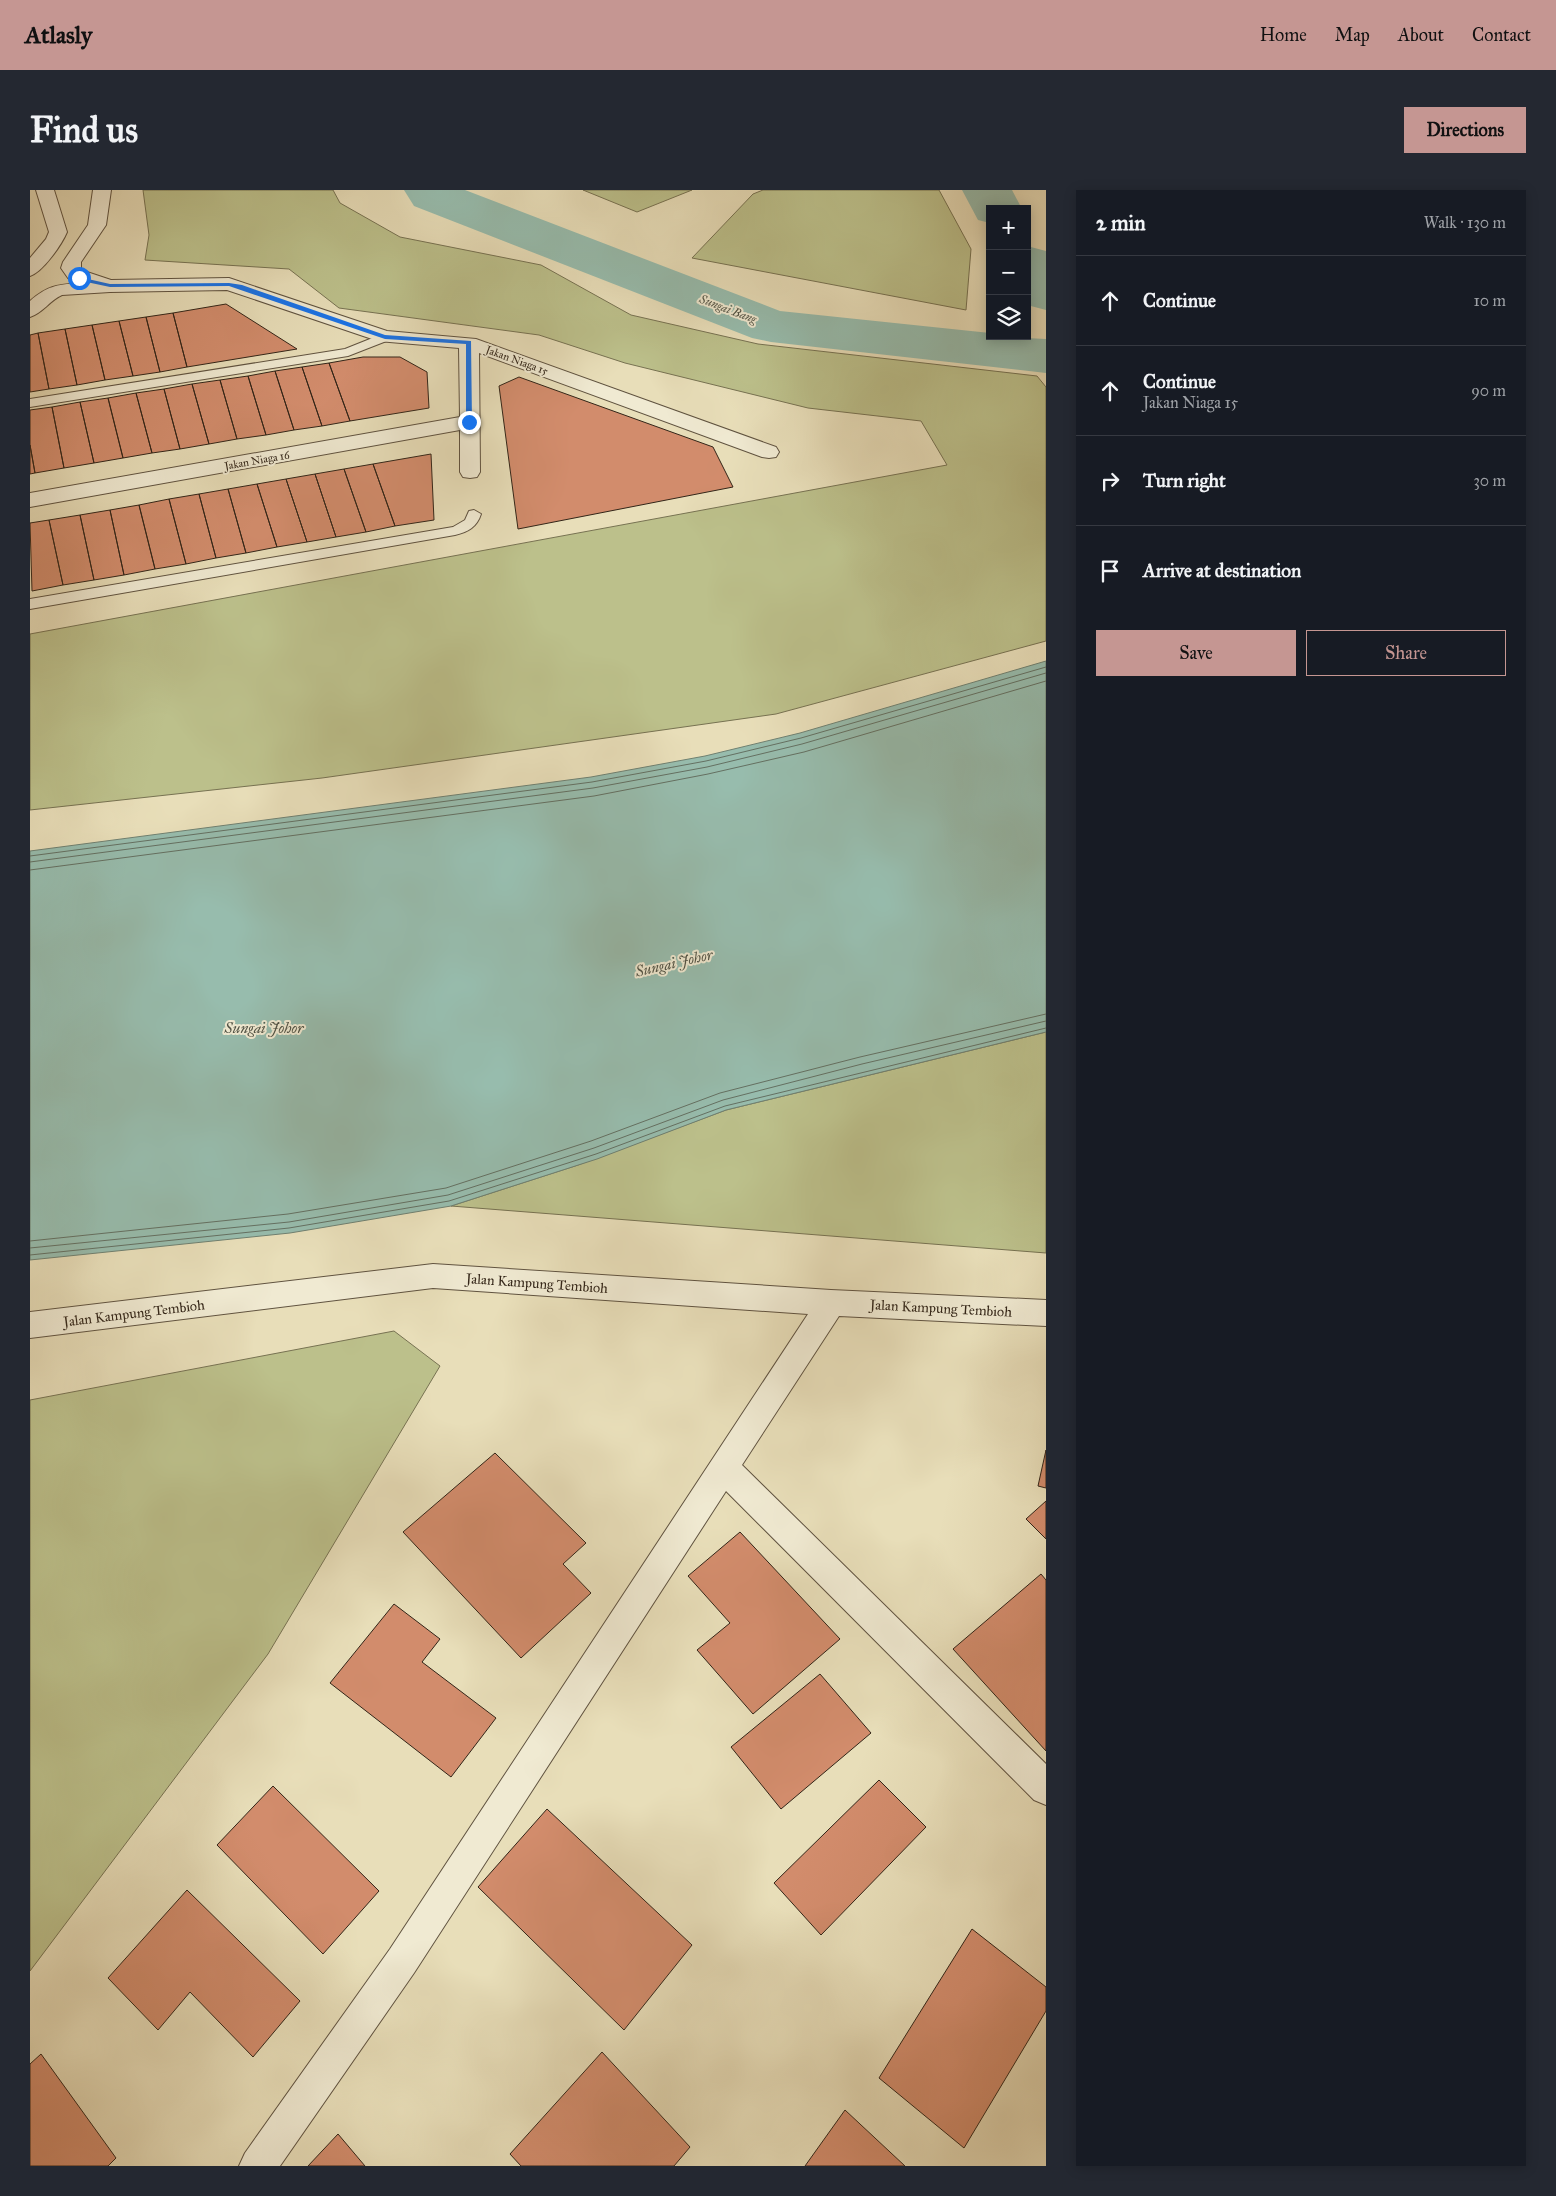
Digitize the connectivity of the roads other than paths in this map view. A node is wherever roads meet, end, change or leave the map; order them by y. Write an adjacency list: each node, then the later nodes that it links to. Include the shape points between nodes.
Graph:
1 (45, 190): 3 (street, via 58,232)
2 (102, 190): 4 (street, via 97,224 70,266 72,273 79,278)
3 (30, 270)
4 (110, 286): 5 (street, via 59,290 48,294); 6 (street, Jakan Niaga 15, via 229,284)
5 (30, 311)
6 (385, 337): 7 (street, Jakan Niaga 15); 8 (lane, via 348,352)
7 (469, 343): 9 (street); 10 (street, Jakan Niaga 15)
8 (30, 403)
9 (469, 422): 11 (street); 12 (street, Jakan Niaga 16)
10 (769, 452)
11 (470, 472)
12 (38, 499)
13 (474, 514): 14 (lane, via 469,524 455,531)
14 (30, 604)
15 (830, 1303): 16 (street, Jalan Kampung Tembioh); 17 (street, Jalan Kampung Tembioh, via 433,1276); 18 (street)
16 (1046, 1313)
17 (30, 1326)
18 (723, 1467): 19 (street); 20 (street, via 402,1961)
19 (1046, 1788)
20 (258, 2166)

